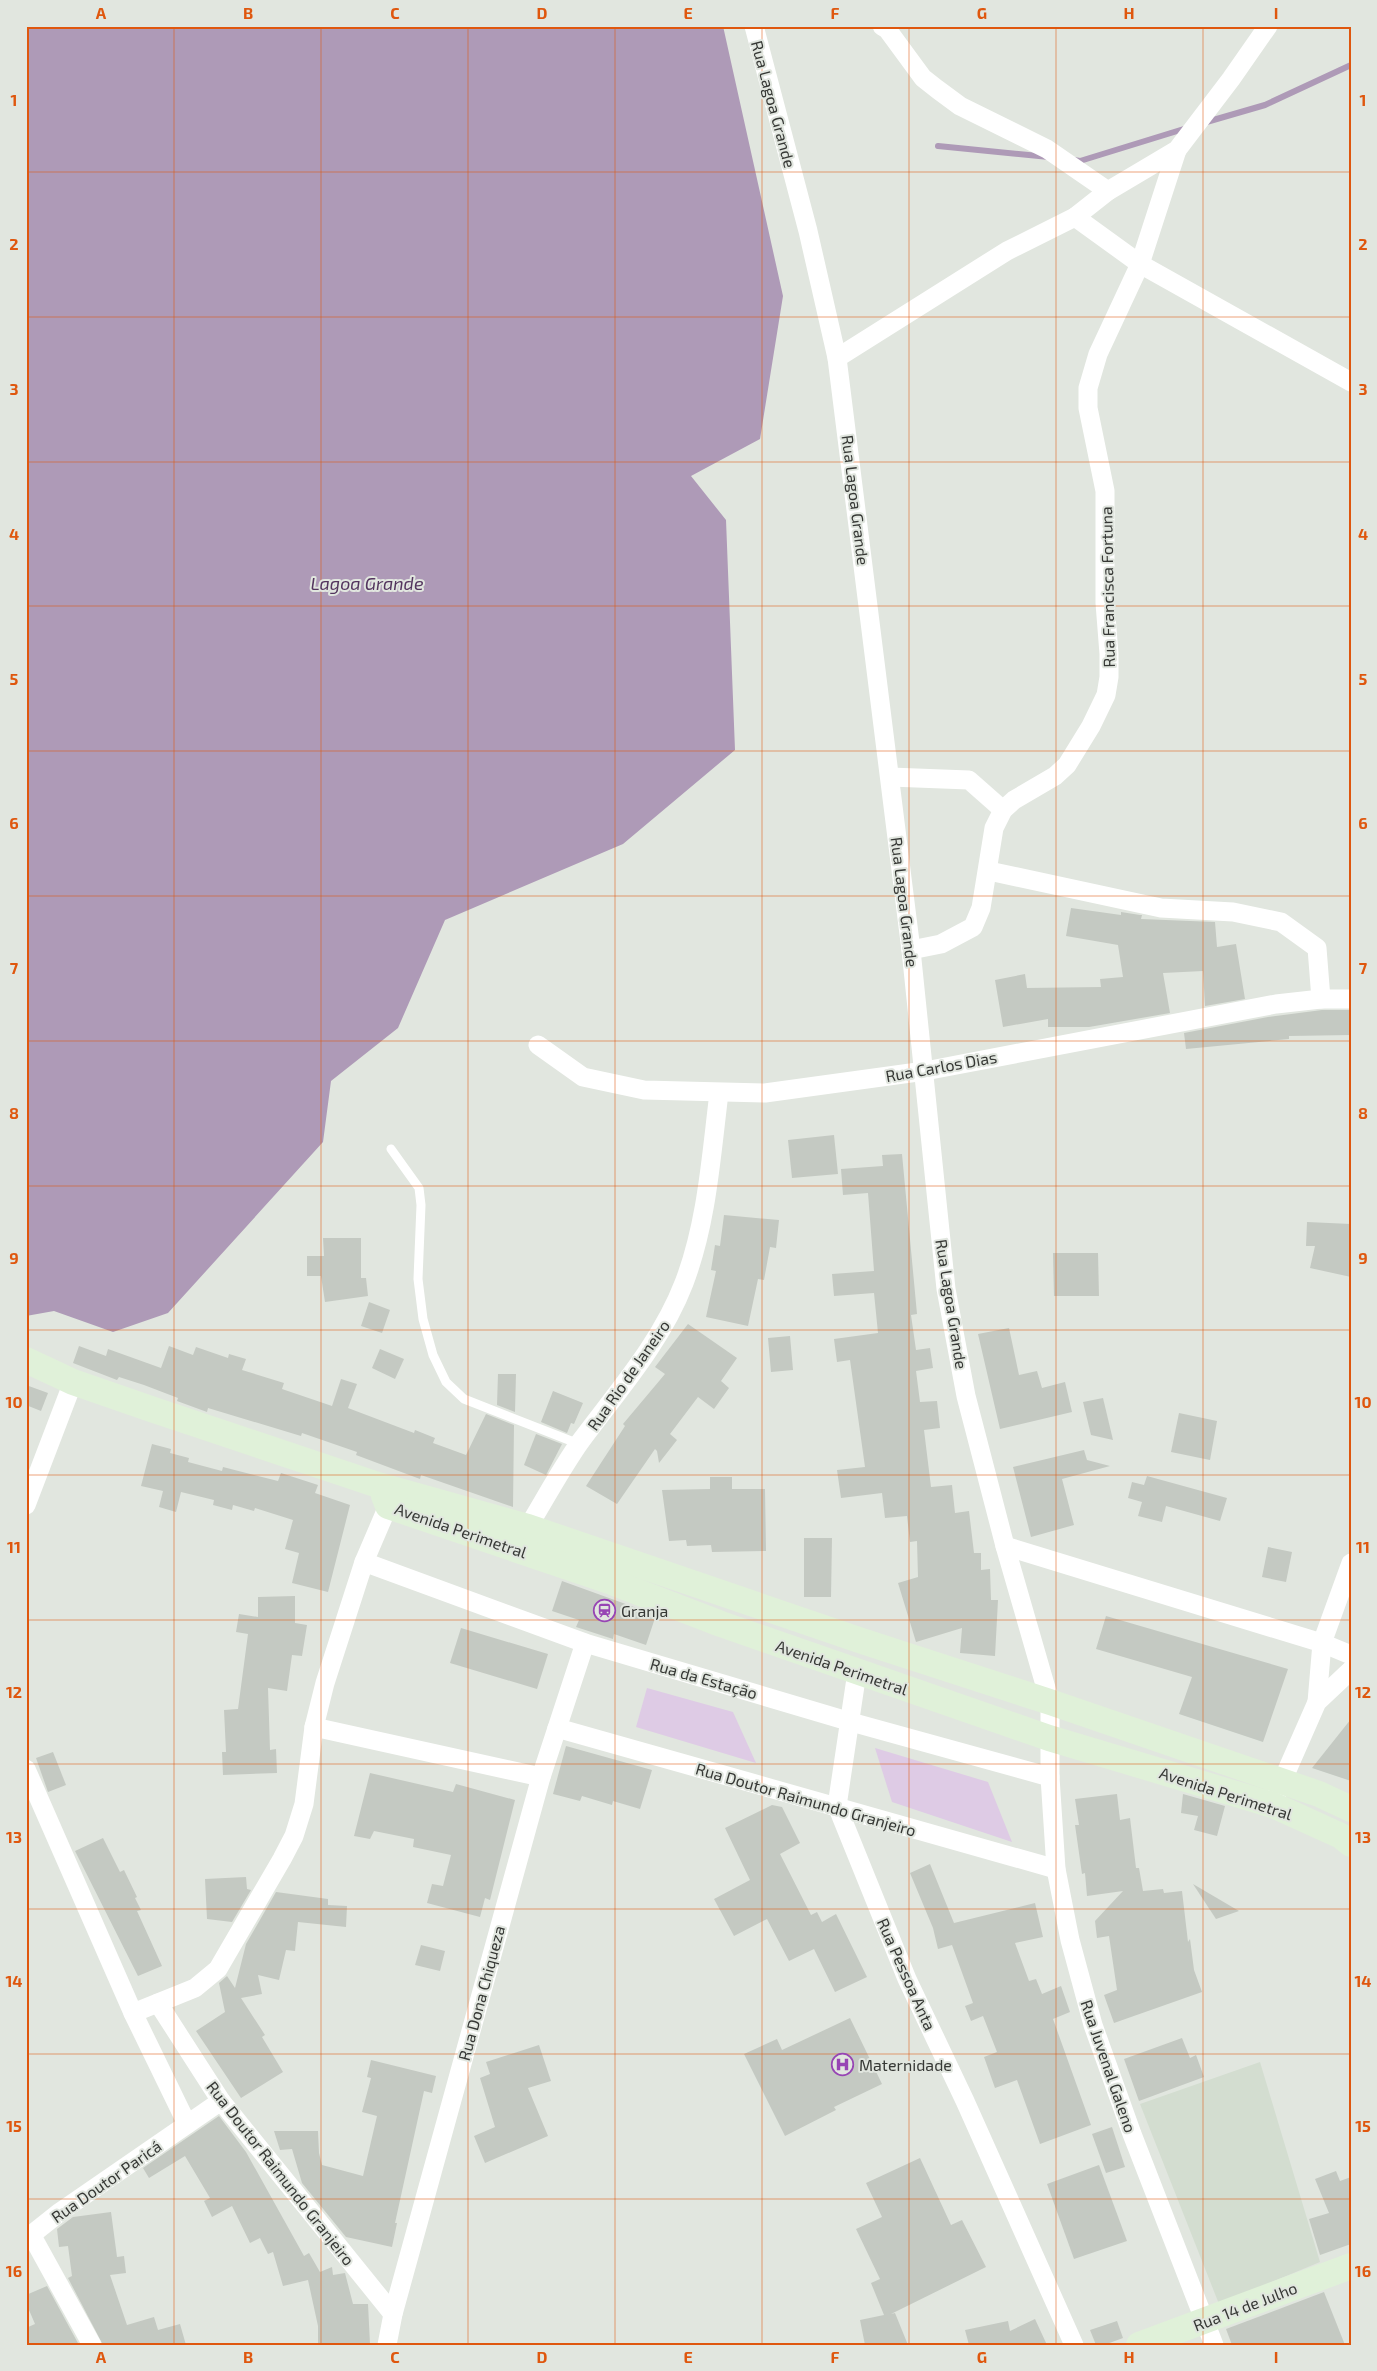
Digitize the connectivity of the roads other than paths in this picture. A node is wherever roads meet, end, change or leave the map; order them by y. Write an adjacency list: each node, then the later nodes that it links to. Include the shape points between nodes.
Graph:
1 (754, 26): 8 (street, Rua Lagoa Grande)
2 (882, 26): 5 (street, via 923,78 960,106 1047,149)
3 (1268, 26): 4 (street)
4 (1177, 150): 5 (street); 7 (street, Rua Francisca Fortuna)
5 (1108, 191): 6 (street)
6 (1074, 217): 7 (street); 8 (street, via 1007,251)
7 (1140, 264): 9 (street); 11 (street, Rua Francisca Fortuna, via 1098,354 1088,388 1088,408 1105,491 1105,603 1109,654 1106,695 1067,765)
8 (838, 358): 10 (street, Rua Lagoa Grande)
9 (1351, 382)
10 (890, 777): 11 (street, via 969,780); 13 (street, Rua Lagoa Grande)
11 (1003, 810): 12 (street, Rua Francisca Fortuna, via 994,828)
12 (989, 870): 13 (street, Rua Francisca Fortuna, via 982,908 973,927 941,944); 14 (street, via 1161,908 1233,912 1281,922 1317,948)
13 (911, 950): 17 (street, Rua Lagoa Grande)
14 (1321, 999): 15 (street, Rua Carlos Dias); 17 (street, Rua Carlos Dias, via 1276,1004)
15 (1351, 999)
16 (538, 1045): 18 (street, Rua Carlos Dias, via 583,1077 644,1090)
17 (925, 1070): 18 (street, Rua Carlos Dias, via 765,1093); 26 (street, Rua Lagoa Grande, via 946,1289 966,1396)
18 (719, 1093): 22 (street, Rua Rio de Janeiro, via 699,1239 684,1284 665,1325)
19 (391, 1149): 22 (lane, via 419,1188 418,1279 423,1320 433,1355 446,1382 464,1399)
20 (26, 1360): 21 (street)
21 (73, 1382): 23 (street); 24 (street)
22 (579, 1444): 25 (street, Rua Rio de Janeiro)
23 (383, 1495): 25 (street, Avenida Perimetral); 27 (street); 29 (street, Avenida Perimetral)
24 (26, 1505)
25 (528, 1526): 29 (street, Avenida Perimetral)
26 (1005, 1546): 31 (street); 35 (street, Rua Lagoa Grande)
27 (364, 1562): 30 (street, Rua da Estação); 38 (street)
28 (1351, 1563): 31 (street)
29 (616, 1570): 34 (street, Avenida Perimetral, via 721,1624); 35 (street, Avenida Perimetral, via 862,1642)
30 (585, 1643): 37 (street, Rua da Estação); 39 (street, Rua Dona Chiqueza)
31 (1322, 1643): 32 (street); 36 (street)
32 (1351, 1655)
33 (1351, 1670): 36 (street)
34 (857, 1672): 37 (street); 40 (street, Avenida Perimetral)
35 (1050, 1702): 40 (street, Rua Lagoa Grande); 44 (street, Avenida Perimetral)
36 (1316, 1702): 44 (street)
37 (851, 1722): 42 (street, Rua da Estação); 45 (street)
38 (314, 1726): 43 (street); 49 (street, via 304,1804 294,1836 282,1859 218,1969 195,1988)
39 (557, 1728): 43 (street, Rua Dona Chiqueza); 45 (street, Rua Doutor Raimundo Granjeiro)
40 (1049, 1738): 42 (street, Rua Lagoa Grande); 44 (street, Avenida Perimetral)
41 (26, 1769): 50 (street)
42 (1050, 1776): 48 (street, Rua Juvenal Galeno)
43 (541, 1777): 55 (street, Rua Dona Chiqueza)
44 (1276, 1793): 46 (street, Avenida Perimetral, via 1319,1794); 47 (street, Avenida Perimetral)
45 (838, 1806): 48 (street, Rua Doutor Raimundo Granjeiro); 59 (street, Rua Pessoa Anta, via 907,1979)
46 (1351, 1809)
47 (1351, 1844)
48 (1056, 1869): 56 (street, Rua Juvenal Galeno, via 1070,1940 1093,2025)
49 (158, 2003): 50 (street); 51 (street, Rua Doutor Raimundo Granjeiro)
50 (134, 2013): 52 (street)
51 (221, 2101): 52 (street, Rua Doutor Paricá); 55 (street, Rua Doutor Raimundo Granjeiro)
52 (187, 2124): 53 (street, Rua Doutor Paricá)
53 (29, 2237): 57 (street)
54 (1351, 2266): 56 (street, Rua 14 de Julho)
55 (393, 2314): 58 (street, Rua Dona Chiqueza)
56 (1209, 2333): 60 (street, Rua 14 de Julho)
57 (92, 2345)
58 (387, 2345)
59 (1074, 2345)
60 (1139, 2345)

